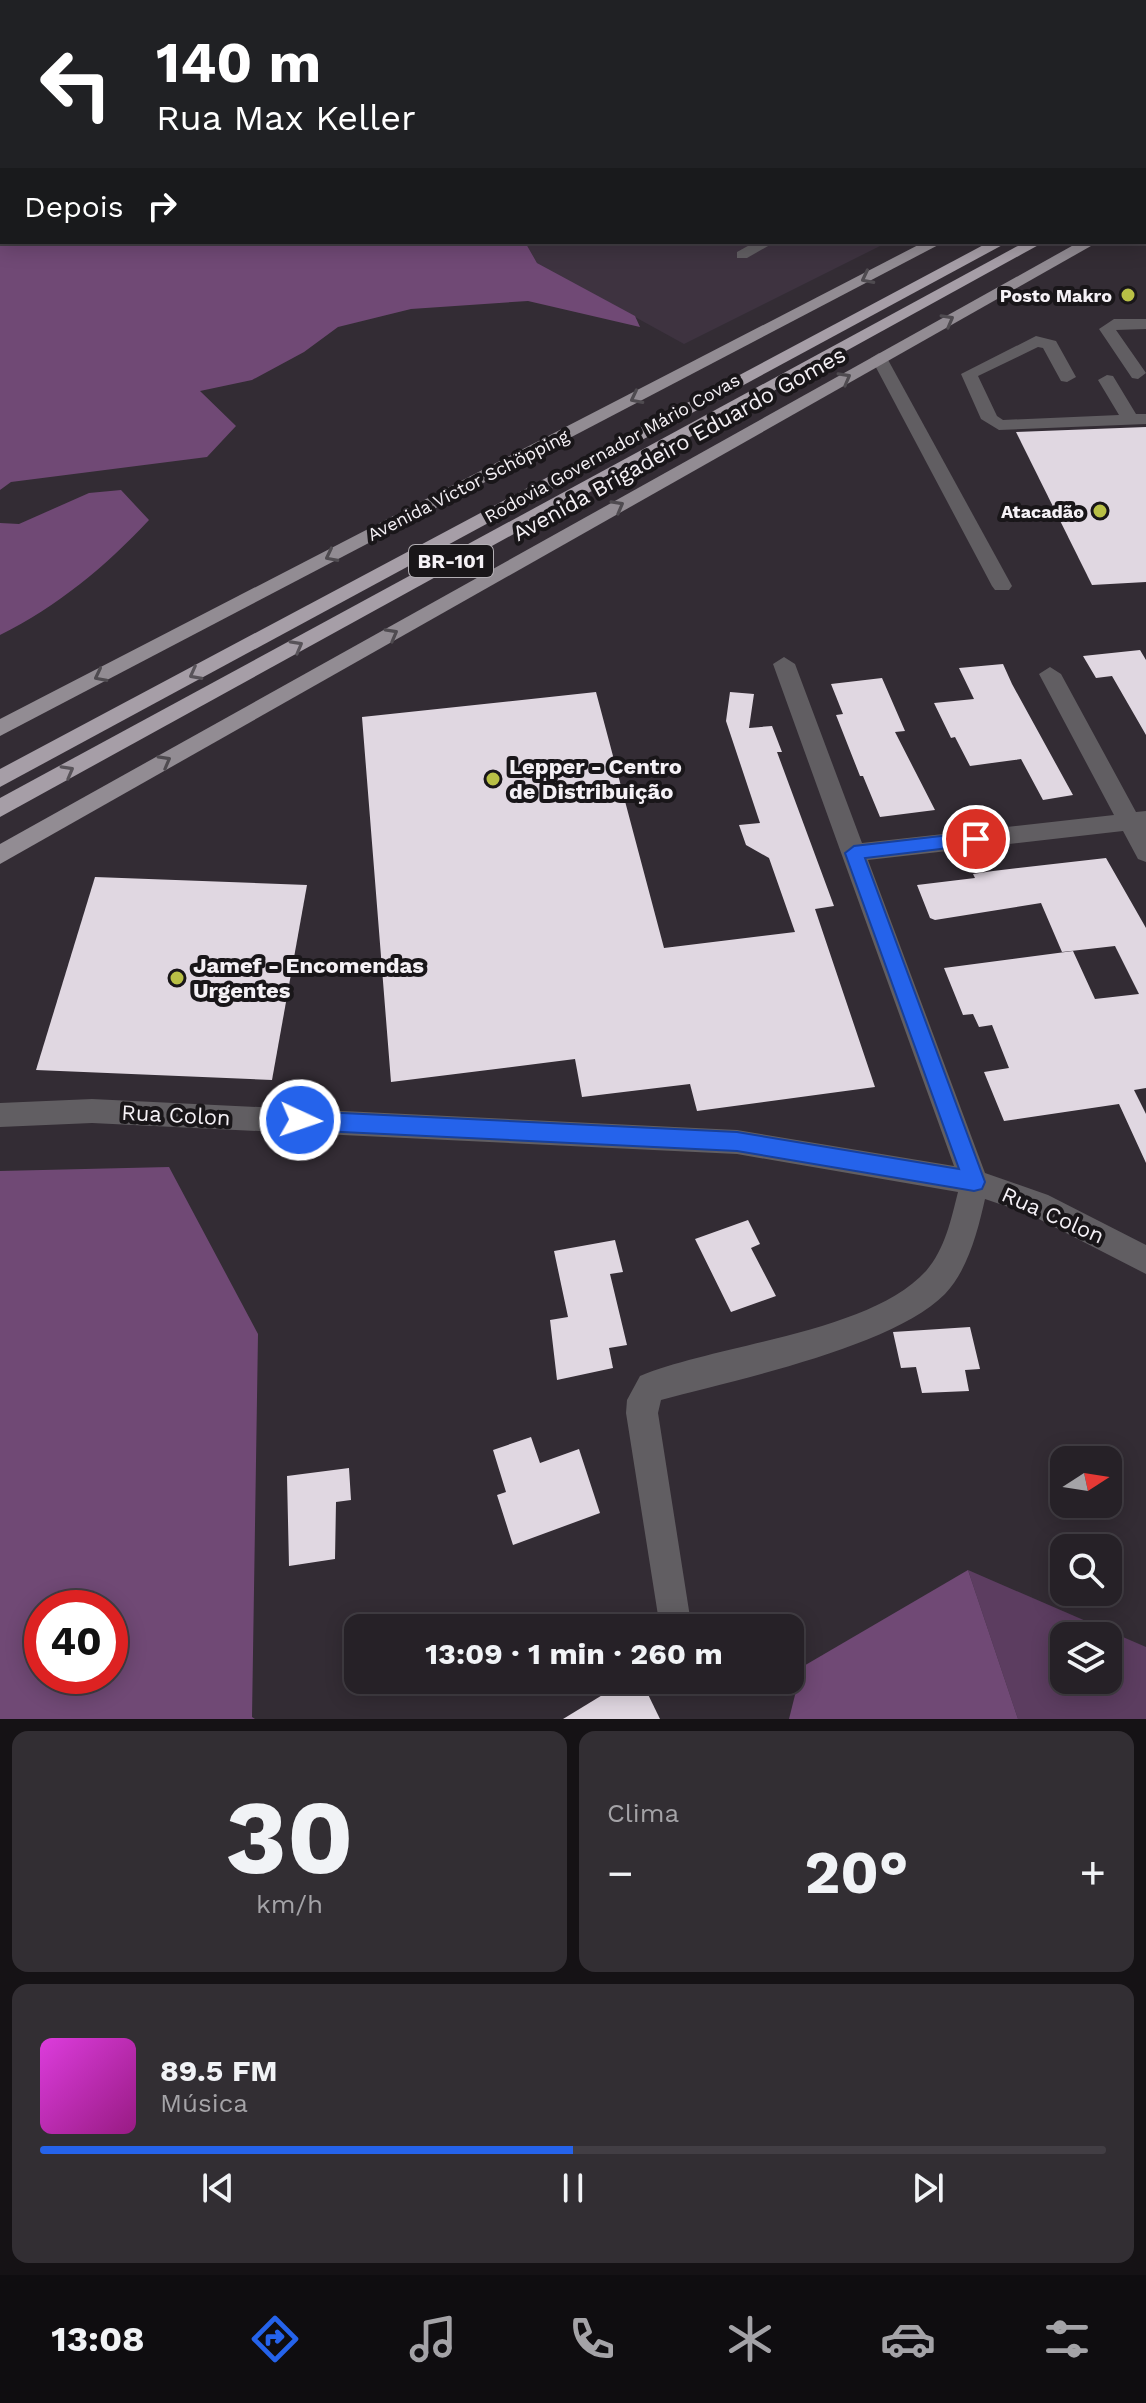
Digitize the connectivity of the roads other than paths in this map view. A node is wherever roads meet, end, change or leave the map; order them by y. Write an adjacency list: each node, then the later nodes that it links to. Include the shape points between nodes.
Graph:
1 (763, 244): 6 (street)
2 (932, 244): 16 (main road, Avenida Victor Schöpping, one-way to 16)
3 (996, 244): 17 (highway, Rodovia Governador Mário Covas / BR-101, one-way to 17)
4 (1032, 244): 18 (highway, Rodovia Governador Mário Covas / BR-101, one-way to 4)
5 (1086, 244): 8 (main road, Avenida Brigadeiro Eduardo Gomes, one-way to 5)
6 (742, 255)
7 (1146, 324): 9 (street, via 1114,324 1107,329)
8 (879, 358): 13 (street); 22 (main road, Avenida Brigadeiro Eduardo Gomes, one-way to 8)
9 (1138, 374)
10 (1067, 377): 12 (street, via 1050,345 1036,341 969,374 990,419 999,425)
11 (1105, 377): 12 (street)
12 (1138, 420)
13 (1002, 586)
14 (784, 664): 20 (street)
15 (1050, 674): 19 (street)
16 (0, 728)
17 (0, 779)
18 (0, 808)
19 (1138, 821): 20 (street); 21 (street)
20 (854, 853): 24 (street)
21 (1146, 853)
22 (0, 855)
23 (0, 1115): 24 (street, Rua Colon, via 92,1111 674,1137 737,1142)
24 (974, 1182): 25 (street, Rua Colon, via 1038,1204); 26 (street, via 964,1231 935,1283 909,1304 867,1326 651,1387 642,1413)
25 (1146, 1260)
26 (673, 1614)

